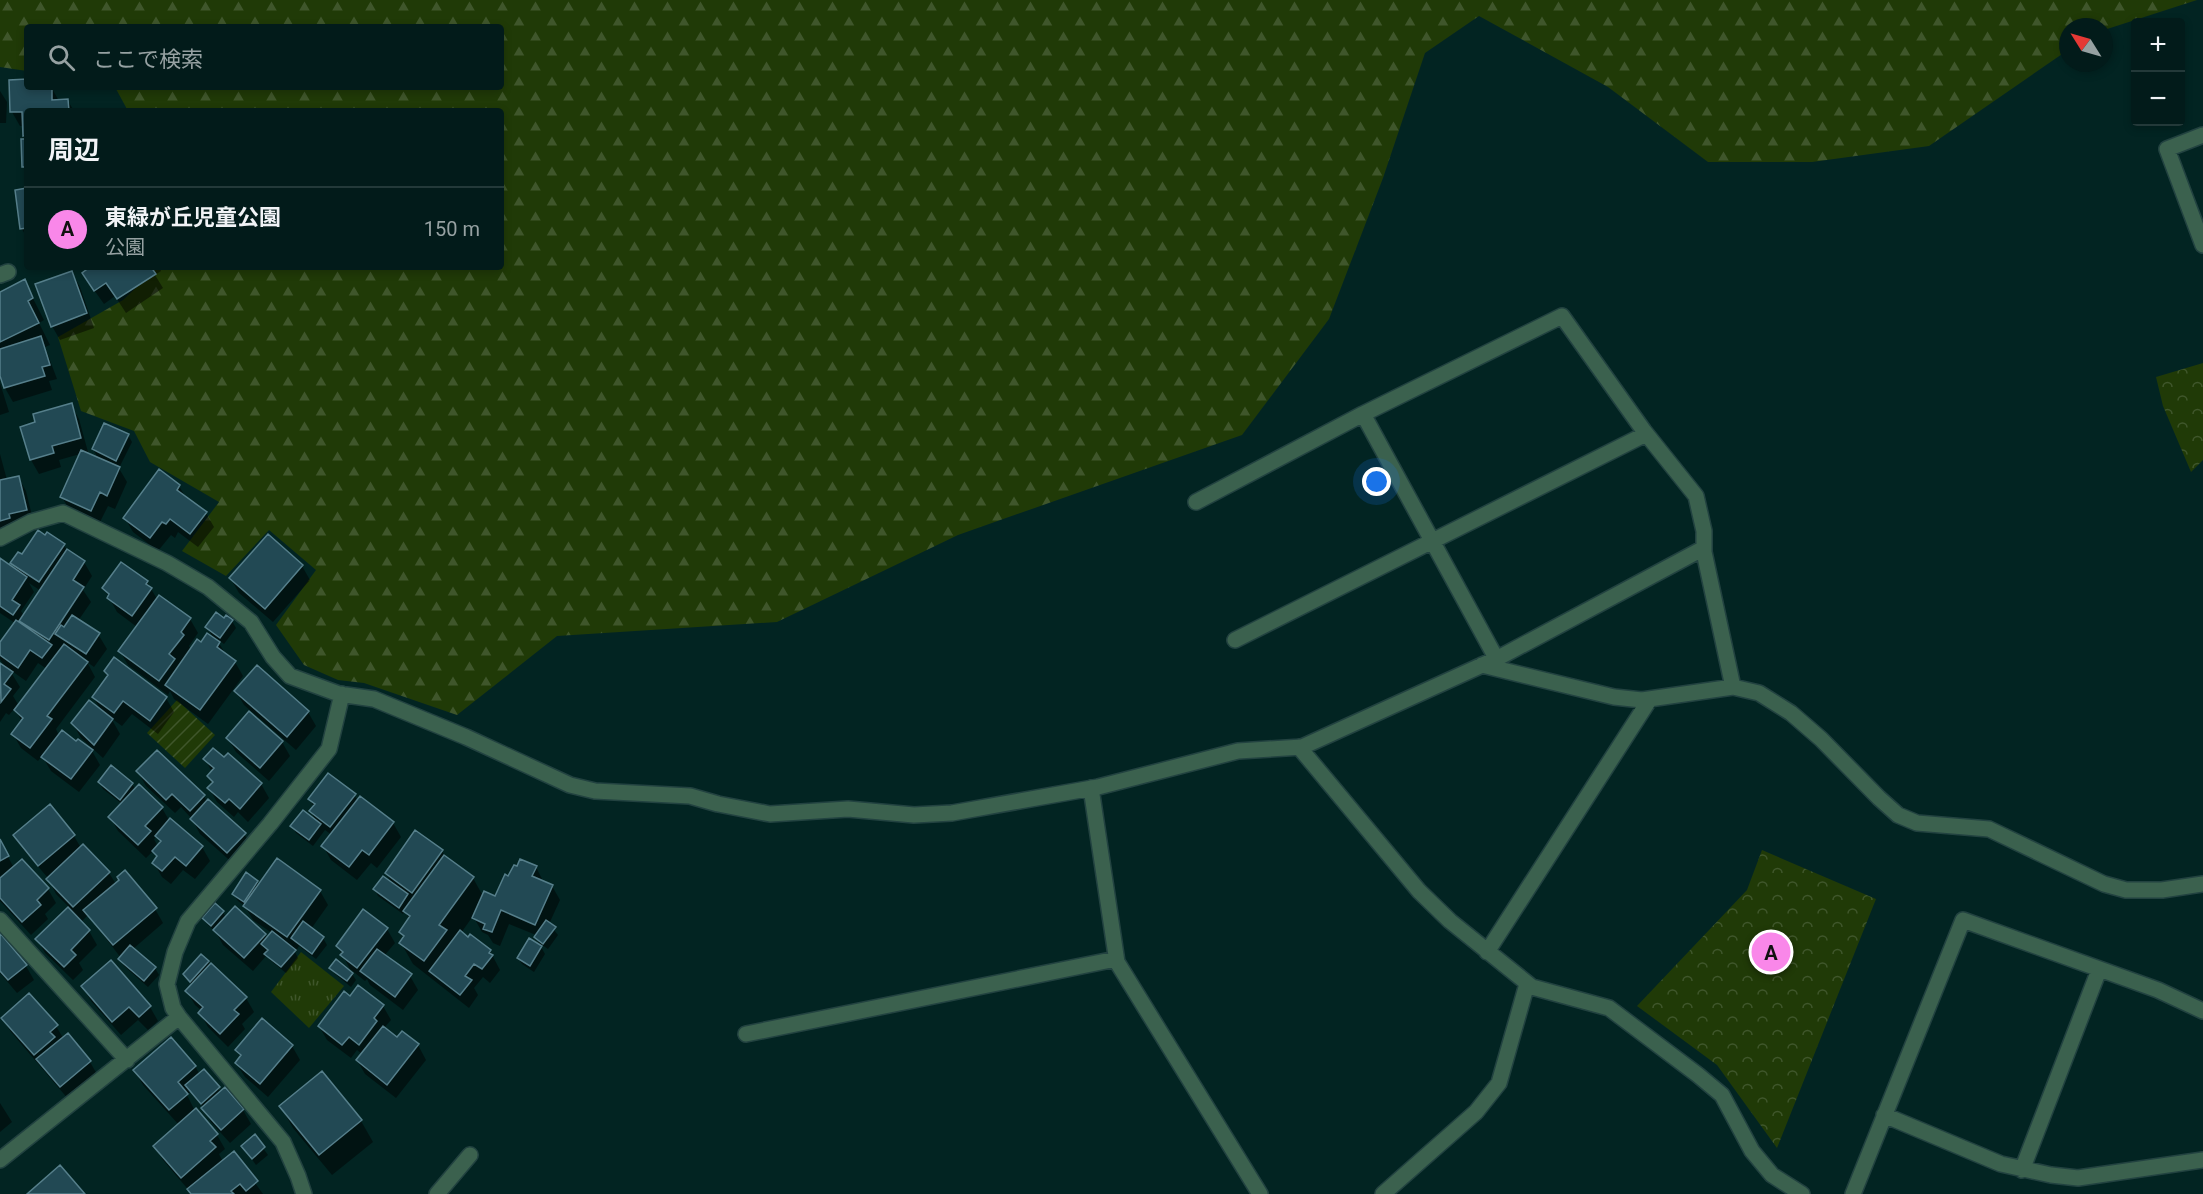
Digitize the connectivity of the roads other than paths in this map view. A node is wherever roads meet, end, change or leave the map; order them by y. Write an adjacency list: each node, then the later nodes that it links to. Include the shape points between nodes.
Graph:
1 (2203, 135): 2 (street, via 2167,149)
2 (2203, 245)
3 (1363, 414): 4 (street, via 1562,316); 5 (street); 7 (street)
4 (1646, 434): 7 (street); 8 (street, via 1696,496)
5 (1196, 502)
6 (0, 538): 13 (street, via 32,522 63,513 208,587 251,622 290,676)
7 (1431, 542): 9 (street); 10 (street)
8 (1704, 548): 10 (street); 12 (street)
9 (1235, 640)
10 (1496, 658): 11 (street)
11 (1482, 665): 14 (street, via 1614,697); 15 (street)
12 (1733, 687): 14 (street); 17 (street, via 1759,693 1791,712 1879,798 1907,819 1989,829 2104,884 2126,890)
13 (342, 694): 16 (street, via 374,699 570,784 595,791 690,796 770,814 848,808 914,815 952,813); 24 (street, via 329,749 188,921 167,984)
14 (1650, 699): 19 (street)
15 (1299, 747): 16 (street, via 1238,751); 19 (street, via 1419,891)
16 (1091, 788): 20 (street)
17 (2203, 884)
18 (0, 920): 26 (street)
19 (1487, 952): 22 (street)
20 (1116, 959): 25 (street); 34 (street)
21 (2099, 970): 23 (street); 27 (street, via 1963,920); 31 (street)
22 (1527, 984): 35 (street, via 1499,1083 1476,1112); 36 (street, via 1609,1008 1698,1075 1722,1095 1752,1151 1772,1175)
23 (2203, 1011)
24 (179, 1017): 26 (street); 32 (street, via 283,1142)
25 (747, 1035)
26 (128, 1060): 29 (street)
27 (1884, 1115): 31 (street); 37 (street)
28 (470, 1155): 33 (street)
29 (0, 1160)
30 (2203, 1160): 31 (street, via 2078,1178)
31 (2022, 1170)
32 (304, 1194)
33 (437, 1194)
34 (1260, 1194)
35 (1383, 1194)
36 (1802, 1194)
37 (1853, 1194)

